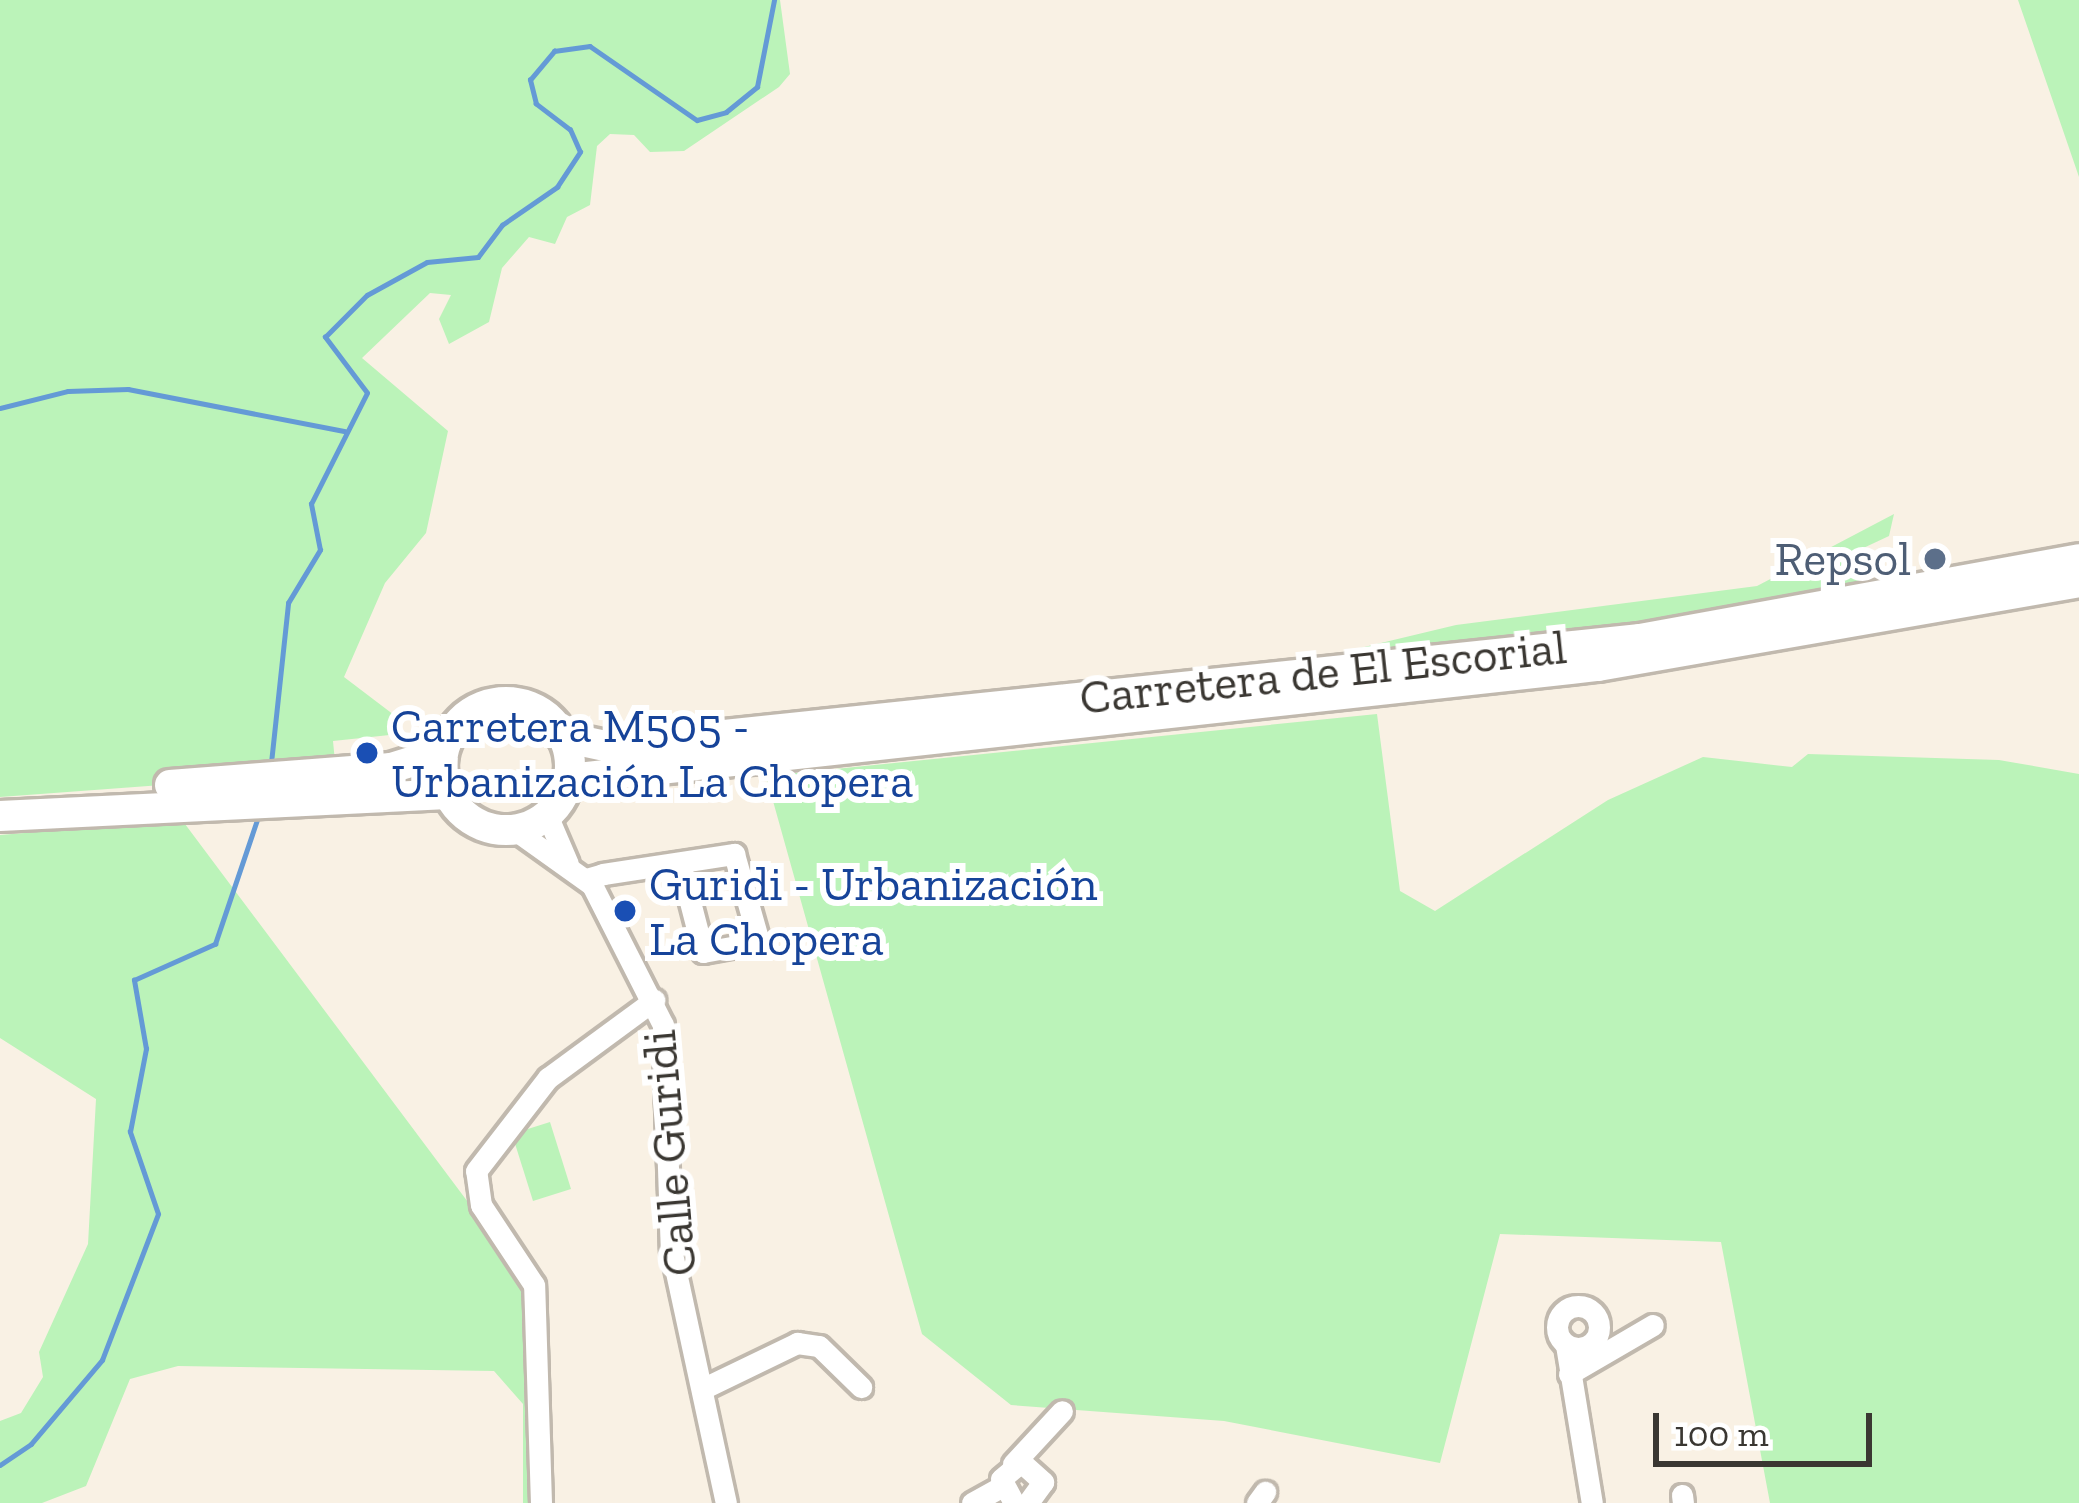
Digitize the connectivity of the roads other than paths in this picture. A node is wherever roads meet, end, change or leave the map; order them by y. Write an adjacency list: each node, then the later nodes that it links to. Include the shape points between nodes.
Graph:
1 (2079, 560): 3 (highway, Carretera de El Escorial, via 1640,639 610,747)
2 (2079, 583): 5 (highway, Carretera de El Escorial, via 1598,666)
3 (563, 737): 4 (highway, via 550,719 509,701 467,715); 5 (highway)
4 (442, 752): 6 (highway); 7 (highway, via 391,768)
5 (569, 779): 8 (highway)
6 (447, 794): 9 (highway); 10 (highway, via 475,823)
7 (0, 797)
8 (547, 815): 10 (highway); 12 (street, Calle Guridi)
9 (0, 816)
10 (515, 830): 12 (street, Calle Guridi)
11 (680, 863): 11 (street, via 734,854 759,942 703,952); 12 (street)
12 (579, 874): 13 (street, Calle Guridi)
13 (654, 1000): 17 (street, Calle Guridi, via 670,1083 671,1249); 22 (street, via 548,1078 476,1171 481,1205 534,1285)
14 (1653, 1325): 16 (street)
15 (1566, 1345): 16 (street)
16 (1569, 1374): 26 (street)
17 (702, 1388): 18 (street, via 797,1343 819,1346); 23 (street, Calle Guridi)
18 (861, 1388)
19 (1061, 1412): 20 (street)
20 (1013, 1464): 21 (street); 25 (street, via 1040,1474 1042,1490)
21 (1007, 1495): 24 (street)
22 (541, 1503)
23 (726, 1503)
24 (972, 1503)
25 (1028, 1503)
26 (1592, 1503)

